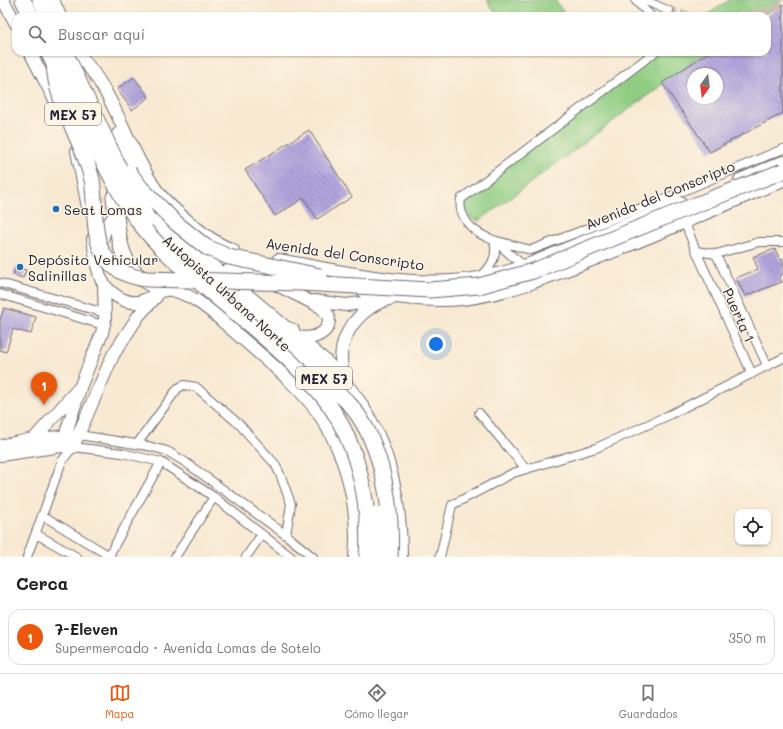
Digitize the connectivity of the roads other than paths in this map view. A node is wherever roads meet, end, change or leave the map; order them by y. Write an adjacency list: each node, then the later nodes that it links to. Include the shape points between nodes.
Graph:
1 (635, 0): 7 (street)
2 (644, 0): 5 (street)
3 (7, 3): 8 (main road)
4 (36, 9): 6 (main road)
5 (669, 11)
6 (46, 12)
7 (647, 12)
8 (12, 15)
9 (32, 56): 31 (main road, via 65,119 77,154 87,196)
10 (60, 56): 21 (highway, bridge, via 54,78 59,96 86,158 92,180 101,250 109,261 126,275 147,279 293,282 430,290 479,286 533,271)
11 (62, 56): 18 (highway, Autopista Urbana Norte, bridge)
12 (62, 56): 23 (highway, MEX 57)
13 (62, 56): 45 (highway, MEX 57, via 116,163 143,210 166,236)
14 (62, 56): 46 (main road, via 158,216 180,238)
15 (62, 56): 76 (highway, Autopista Urbana Norte, bridge, via 117,190 136,219 170,257 297,368 322,395 330,408 348,440 362,484 367,517)
16 (64, 56): 36 (main road, Avenida del Conscripto, via 101,82 154,187 167,206 211,240 238,252 348,272)
17 (651, 56): 27 (street, via 461,199 461,214 478,233)
18 (97, 117): 40 (highway, bridge, via 128,170 142,188 176,223 206,247 230,257 309,274 360,282); 50 (highway, Autopista Urbana Norte, bridge, via 130,190 158,231 298,357)
19 (783, 149): 24 (street)
20 (783, 162): 24 (main road, Avenida del Conscripto)
21 (783, 171)
22 (783, 180): 26 (main road)
23 (114, 197): 39 (highway, via 120,244 128,265 152,285); 75 (highway, MEX 57, via 138,233 156,253 283,362 304,382 323,406 341,438 355,477 362,517)
24 (676, 199): 26 (street, Puerta 1); 27 (street, via 531,250); 32 (main road, Avenida del Conscripto)
25 (112, 219): 31 (main road, via 103,235)
26 (687, 227): 29 (street, Puerta 1); 42 (main road, via 550,277 501,292 453,299)
27 (494, 240): 32 (street, via 516,261); 35 (street, via 497,251 495,258)
28 (783, 242): 30 (street, via 759,242)
29 (696, 251): 30 (street); 49 (street, Puerta 1)
30 (716, 254): 48 (street, Puerta 1)
31 (97, 260): 38 (main road)
32 (519, 268): 35 (main road, Avenida del Conscripto); 40 (highway, via 497,280)
33 (226, 271): 34 (main road)
34 (252, 272): 42 (main road); 43 (main road)
35 (480, 278): 36 (main road, Avenida del Conscripto)
36 (417, 280): 40 (main road)
37 (0, 284): 44 (street)
38 (104, 285): 39 (main road, via 120,298 134,302 148,298); 44 (main road)
39 (168, 285): 54 (main road, via 139,315 113,355); 74 (main road, via 189,296 219,319 287,378 316,410 334,440 347,476 356,523)
40 (432, 288)
41 (0, 294): 44 (street)
42 (391, 298): 43 (main road, via 346,305); 51 (main road, via 366,311 355,320 347,332 341,357 342,371)
43 (305, 299): 46 (main road, via 324,309 329,322 325,331 318,336 309,338)
44 (104, 319): 52 (main road, via 99,342)
45 (266, 323): 46 (highway); 78 (highway, MEX 57, via 307,359 331,385 352,417 376,473 382,505)
46 (296, 334): 51 (main road)
47 (783, 358): 48 (street)
48 (767, 365): 49 (street)
49 (752, 374): 61 (street, via 596,448)
50 (319, 380): 77 (highway, Autopista Urbana Norte, bridge, via 350,422 369,471 375,500); 79 (highway, bridge, via 353,408 374,447 388,501)
51 (347, 384): 80 (main road, via 363,407 384,451 400,516)
52 (81, 385): 55 (main road); 56 (main road)
53 (479, 413): 61 (street)
54 (79, 435): 56 (main road); 57 (street)
55 (34, 439): 56 (main road); 58 (main road)
56 (67, 443): 59 (main road); 60 (street); 63 (street)
57 (136, 444): 66 (street, via 167,451); 66 (street, via 178,388 184,385 196,387 240,424 274,464 291,504)
58 (0, 446)
59 (0, 455)
60 (161, 462): 62 (street); 69 (street)
61 (526, 469): 81 (street, via 513,473 452,505)
62 (214, 497): 65 (street); 70 (street)
63 (42, 515): 64 (street); 69 (street)
64 (36, 534): 67 (street); 68 (street)
65 (262, 534): 71 (street); 72 (street)
66 (286, 534): 73 (street)
67 (27, 557)
68 (77, 557)
69 (109, 557)
70 (175, 557)
71 (246, 557)
72 (291, 557)
73 (313, 557)
74 (355, 557)
75 (360, 557)
76 (367, 557)
77 (378, 557)
78 (384, 557)
79 (390, 557)
80 (401, 557)
81 (440, 557)

